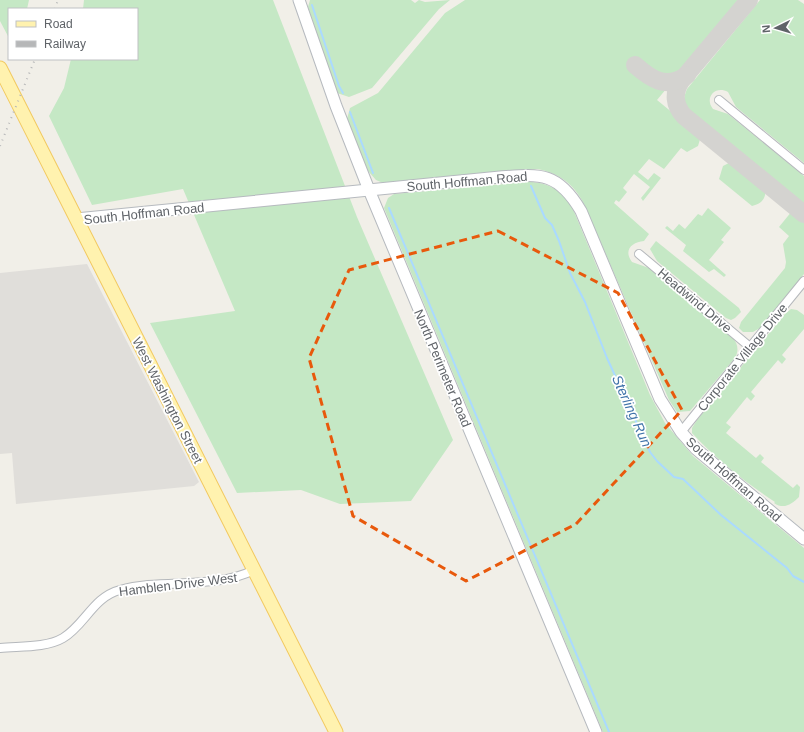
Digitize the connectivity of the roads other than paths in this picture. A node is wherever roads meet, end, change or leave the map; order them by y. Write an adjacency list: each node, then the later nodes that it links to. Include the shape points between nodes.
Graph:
1 (299, 0): 5 (street, North Perimeter Road)
2 (0, 68): 6 (main road, West Washington Street)
3 (719, 100): 4 (street)
4 (804, 170)
5 (369, 190): 6 (street, South Hoffman Road); 10 (street, South Hoffman Road, via 534,175 553,180 567,189 581,211 660,399); 15 (street, North Perimeter Road)
6 (76, 220): 12 (main road, West Washington Street)
7 (639, 254): 9 (street, Headwind Drive)
8 (804, 282): 9 (street, Corporate Village Drive)
9 (750, 347): 10 (street, Corporate Village Drive)
10 (680, 432): 11 (street, South Hoffman Road, via 696,449)
11 (804, 539)
12 (254, 570): 13 (street, Hamblen Drive West, via 232,579 120,590 102,598 60,640 47,644); 14 (main road, West Washington Street)
13 (0, 648)
14 (336, 732)
15 (596, 732)

